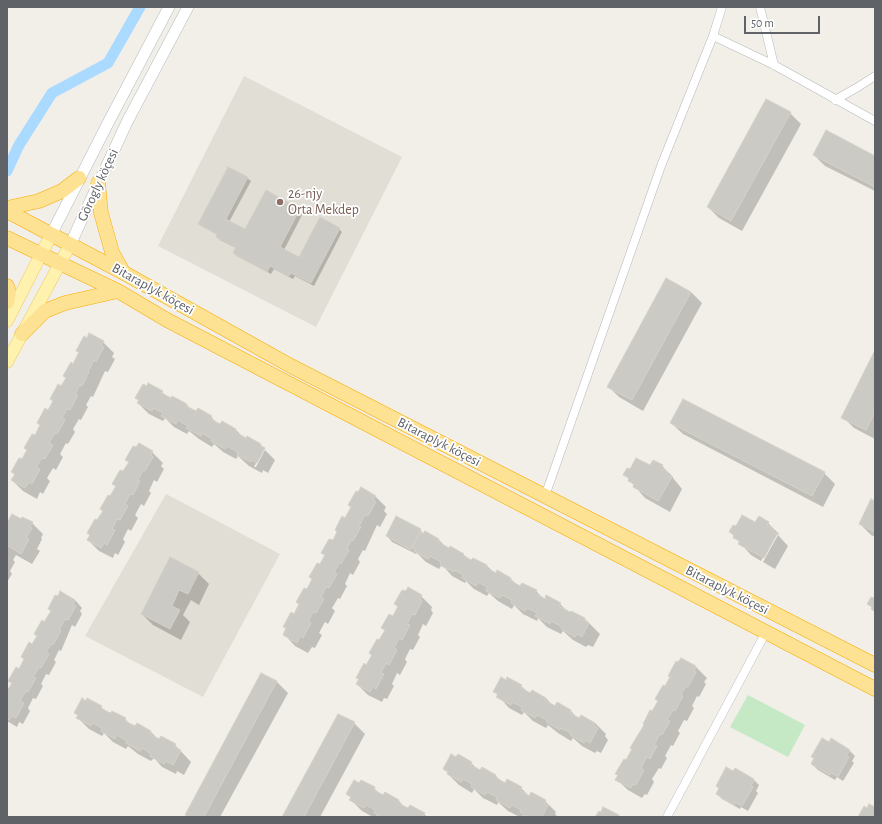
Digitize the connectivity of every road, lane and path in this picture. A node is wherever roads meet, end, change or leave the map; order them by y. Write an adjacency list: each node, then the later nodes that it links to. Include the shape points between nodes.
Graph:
1 (169, 7): 10 (main road, Görogly köçesi)
2 (188, 7): 11 (main road, Görogly köçesi)
3 (722, 7): 5 (street)
4 (760, 7): 6 (street)
5 (713, 36): 6 (street); 25 (street, via 661,166)
6 (774, 65): 8 (street)
7 (875, 76): 8 (street)
8 (835, 100): 9 (street)
9 (874, 118)
10 (79, 178): 12 (highway, via 62,191); 13 (main road, Görogly köçesi)
11 (98, 183): 15 (main road, Görogly köçesi); 18 (highway, via 101,213 112,252)
12 (10, 210): 13 (highway, Bitaraplyk köçesi)
13 (51, 235): 15 (highway, Bitaraplyk köçesi); 16 (main road)
14 (7, 238): 16 (highway, Bitaraplyk köçesi)
15 (70, 245): 17 (main road, Görogly köçesi); 18 (highway, Bitaraplyk köçesi)
16 (41, 254): 17 (highway, Bitaraplyk köçesi); 22 (main road)
17 (60, 263): 20 (highway, Bitaraplyk köçesi); 23 (main road, Görogly köçesi)
18 (124, 273): 25 (highway, Bitaraplyk köçesi, via 292,366)
19 (7, 286): 21 (highway)
20 (118, 291): 23 (highway, via 65,302 45,311); 26 (highway, Bitaraplyk köçesi, via 174,323)
21 (7, 302)
22 (7, 321)
23 (22, 334): 24 (main road, Görogly köçesi)
24 (7, 362)
25 (545, 496): 27 (highway, Bitaraplyk köçesi)
26 (766, 632): 28 (highway, Bitaraplyk köçesi); 29 (street)
27 (875, 665)
28 (875, 689)
29 (667, 817)

